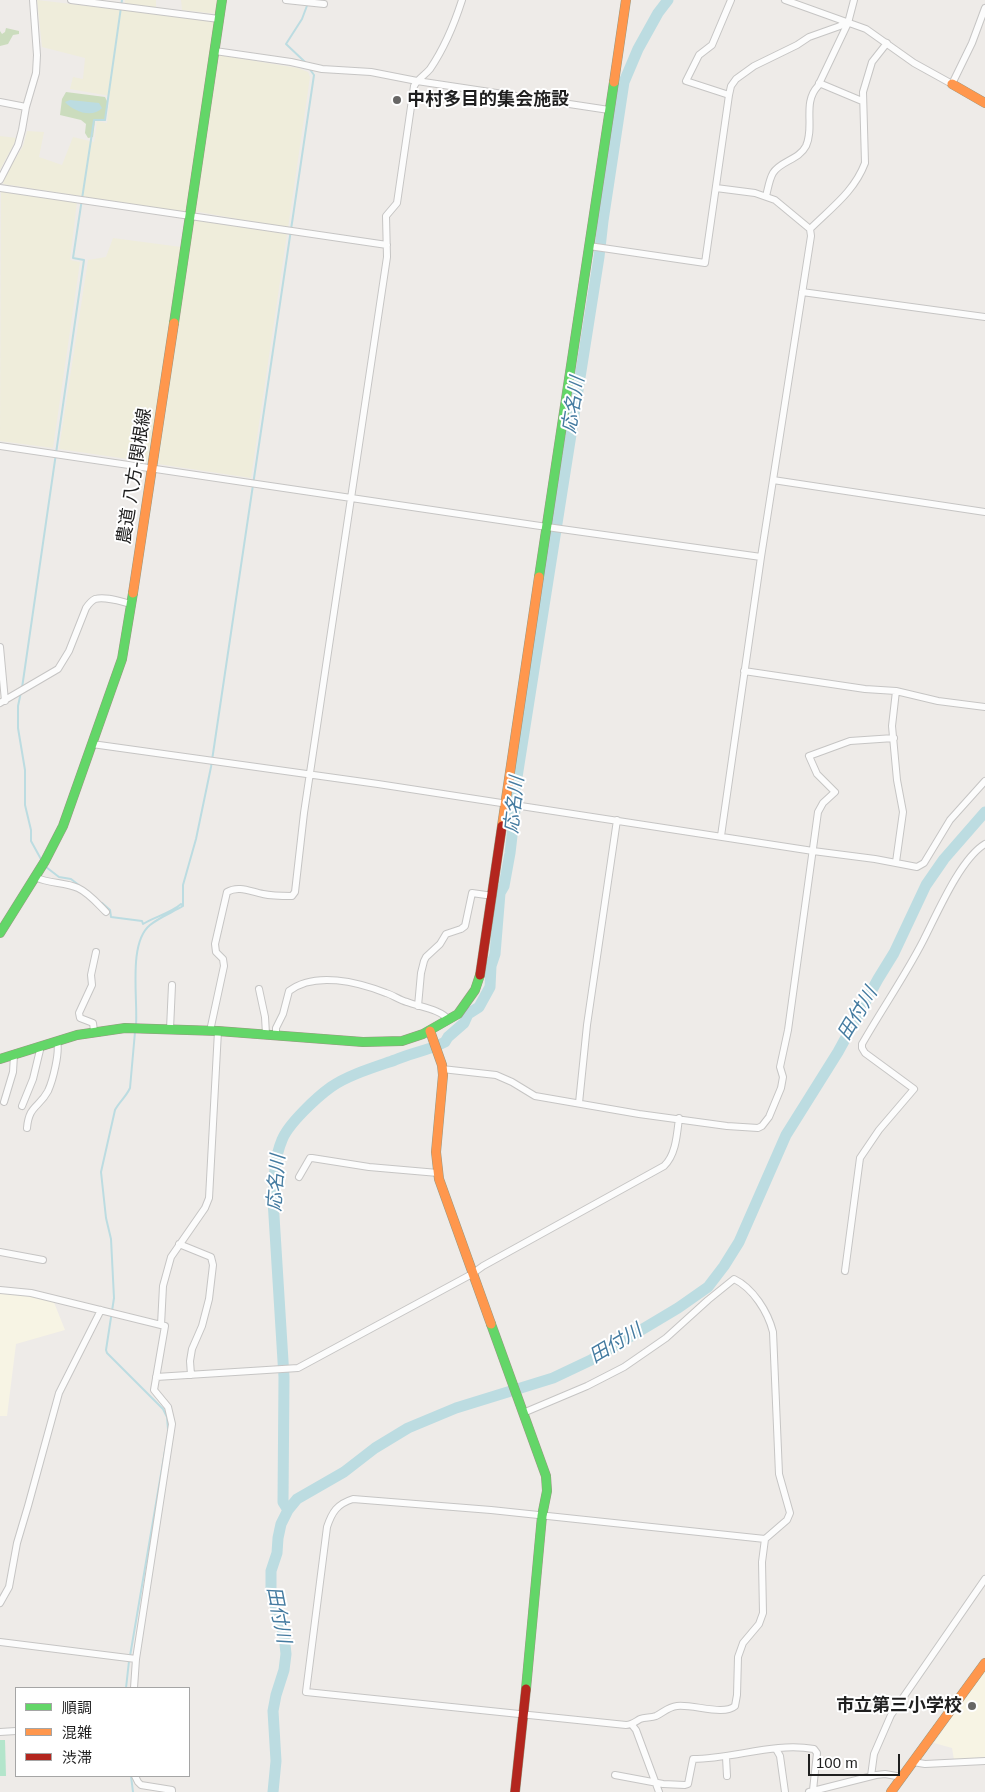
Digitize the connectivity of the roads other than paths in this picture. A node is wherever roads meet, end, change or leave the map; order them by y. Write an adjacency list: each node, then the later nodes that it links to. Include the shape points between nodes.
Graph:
1 (33, 0): 23 (street, via 36,73)
2 (71, 0): 12 (street)
3 (222, 0): 12 (street, 農道 八方-関根線)
4 (286, 0): 10 (street)
5 (462, 0): 16 (street, via 454,27 441,52)
6 (626, 0): 24 (street)
7 (732, 0): 19 (street, via 712,45 699,55 686,81)
8 (785, 0): 13 (street)
9 (854, 0): 13 (street)
10 (324, 4)
11 (985, 8): 18 (street)
12 (219, 19): 15 (street, 農道 八方-関根線)
13 (846, 22): 14 (street, via 866,29); 17 (street); 19 (street, via 754,66 736,79)
14 (887, 43): 18 (street, via 914,63); 20 (street, via 872,62)
15 (215, 51): 16 (street); 29 (street, 農道 八方-関根線)
16 (417, 81): 24 (street); 31 (street, via 397,203 386,216)
17 (819, 83): 20 (street); 28 (street, via 808,106 806,146 773,172)
18 (952, 84): 22 (street)
19 (728, 95): 27 (street)
20 (862, 101): 30 (street, via 865,163 862,171 846,195)
21 (0, 102): 23 (street)
22 (985, 103)
23 (26, 107): 25 (street, via 18,145)
24 (609, 110): 32 (street)
25 (0, 180)
26 (0, 188): 29 (street)
27 (716, 188): 28 (street); 32 (street, via 705,263)
28 (766, 196): 30 (street)
29 (190, 216): 31 (street); 36 (street, 農道 八方-関根線)
30 (810, 229): 33 (street)
31 (387, 245): 38 (street, via 388,257)
32 (592, 246): 40 (street)
33 (802, 292): 34 (street); 37 (street)
34 (985, 317)
35 (0, 446): 36 (street)
36 (152, 469): 38 (street); 42 (street, 農道 八方-関根線)
37 (773, 480): 39 (street); 41 (street)
38 (352, 498): 40 (street); 50 (street)
39 (985, 512)
40 (549, 528): 41 (street); 52 (street)
41 (761, 558): 44 (street)
42 (132, 604): 46 (street, via 106,599 90,602 58,669); 49 (street, 農道 八方-関根線, via 122,659)
43 (0, 647): 46 (street)
44 (744, 671): 45 (street); 54 (street)
45 (896, 691): 47 (street); 48 (street, via 892,726)
46 (2, 702)
47 (985, 707)
48 (894, 738): 56 (street, via 850,741 809,756 817,774 835,792 820,806); 57 (street, via 902,812)
49 (92, 744): 50 (street); 58 (street, 農道 八方-関根線, via 63,826)
50 (310, 775): 52 (street); 69 (street, via 292,896 237,888 225,895 214,944 224,966)
51 (985, 781): 57 (street, via 950,820 920,866)
52 (505, 804): 53 (street); 59 (street)
53 (617, 820): 54 (street); 79 (street)
54 (721, 836): 56 (street)
55 (985, 844): 88 (street, via 953,883 862,1044 865,1053 914,1089 860,1158)
56 (813, 851): 57 (street); 81 (street, via 781,1062 783,1082 772,1110 758,1128)
57 (896, 862)
58 (35, 877): 60 (street, via 78,888); 61 (street, 農道 八方-関根線)
59 (493, 896): 65 (street, via 472,893 465,926 446,934 426,957); 66 (street, via 479,979 467,1004)
60 (106, 912)
61 (0, 932)
62 (96, 952): 68 (street, via 92,985 79,1014 80,1018 93,1023)
63 (172, 985): 67 (street)
64 (259, 989): 70 (street)
65 (418, 1006): 66 (street, via 442,1013); 72 (street, via 376,989 333,980 315,981 289,991)
66 (449, 1020): 71 (street)
67 (170, 1029): 68 (street); 69 (street)
68 (94, 1031): 73 (street)
69 (214, 1031): 70 (street); 85 (street, via 209,1198)
70 (266, 1034): 72 (street)
71 (431, 1034): 72 (street, via 389,1042); 77 (street)
72 (276, 1035)
73 (57, 1041): 74 (street); 82 (street, via 56,1062 48,1091 28,1117)
74 (40, 1046): 75 (street); 80 (street, via 33,1079)
75 (14, 1055): 76 (street); 78 (street, via 12,1079)
76 (0, 1059)
77 (442, 1070): 79 (street, via 496,1075 535,1096); 83 (street, via 436,1152)
78 (4, 1102)
79 (579, 1103): 81 (street)
80 (22, 1106)
81 (680, 1118): 89 (street, via 673,1151 664,1166)
82 (27, 1128)
83 (438, 1173): 84 (street, via 310,1158); 89 (street)
84 (299, 1176)
85 (180, 1244): 92 (street, via 172,1257 163,1286); 93 (street, via 211,1257 213,1265 206,1314 192,1349)
86 (0, 1252): 87 (street)
87 (43, 1260)
88 (845, 1271)
89 (472, 1274): 93 (street, via 298,1368); 95 (street)
90 (0, 1290): 91 (street, via 31,1293)
91 (101, 1310): 92 (street); 99 (street, via 59,1393 17,1542 9,1586)
92 (161, 1325): 94 (street, via 165,1328)
93 (191, 1375): 94 (street)
94 (156, 1377): 101 (street, via 154,1390 168,1407 172,1424)
95 (521, 1409): 96 (street, via 546,1476); 97 (street, via 587,1386 624,1367 666,1338 734,1279 742,1283 766,1314 773,1332 779,1474 790,1513 787,1520)
96 (542, 1516): 97 (street); 104 (street); 104 (street, via 353,1499 340,1504 327,1527 306,1692)
97 (765, 1539): 105 (street, via 763,1613 759,1624 743,1643 738,1657 736,1706 731,1710 669,1707)
98 (985, 1579): 114 (street, via 891,1715 874,1754)
99 (0, 1603)
100 (0, 1642): 101 (street)
101 (136, 1660): 103 (street)
102 (985, 1663): 111 (street)
103 (134, 1687)
104 (524, 1715): 105 (street); 122 (street)
105 (632, 1725): 117 (street)
106 (15, 1731): 107 (street)
107 (0, 1732)
108 (776, 1749): 109 (street); 119 (street, via 814,1749 817,1753); 124 (street)
109 (726, 1757): 113 (street); 118 (street, via 694,1759 688,1784)
110 (985, 1761): 111 (street)
111 (913, 1762): 116 (street)
112 (615, 1775): 117 (street)
113 (726, 1776)
114 (871, 1776): 116 (street); 119 (street)
115 (136, 1777): 121 (street, via 142,1785)
116 (902, 1777): 120 (street)
117 (655, 1782): 118 (street); 123 (street)
118 (678, 1789)
119 (811, 1791)
120 (895, 1791)
121 (172, 1792)
122 (515, 1792)
123 (660, 1792)
124 (785, 1792)

